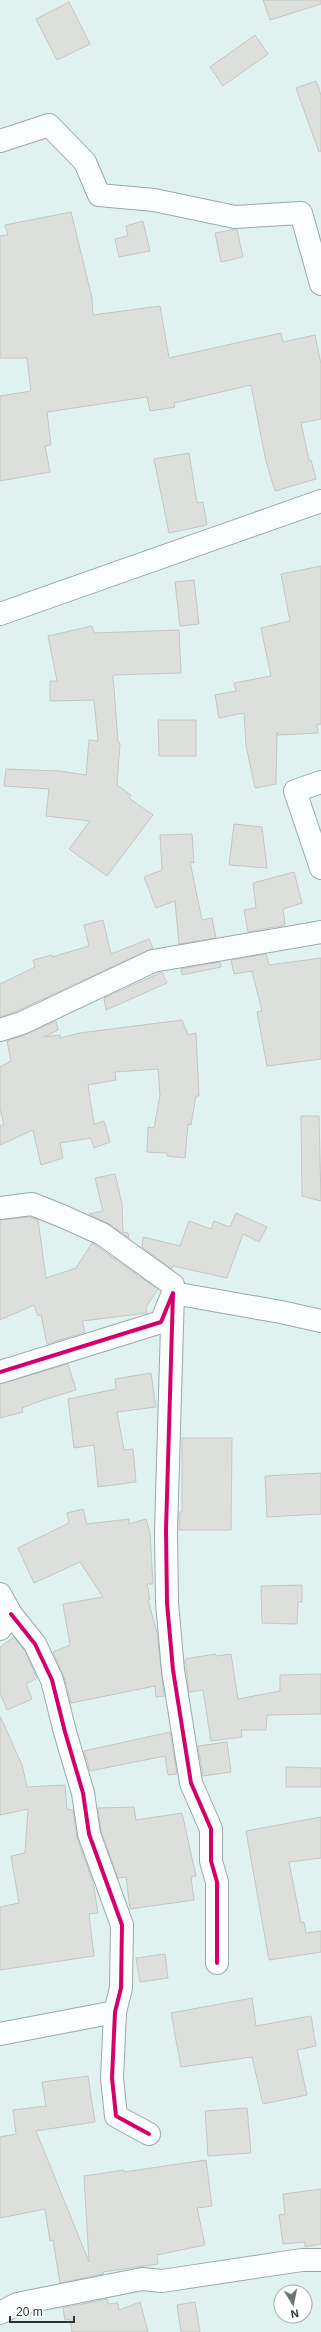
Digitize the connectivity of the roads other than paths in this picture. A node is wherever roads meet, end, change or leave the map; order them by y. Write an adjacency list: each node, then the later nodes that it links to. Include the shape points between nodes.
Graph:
1 (0, 141): 2 (street, via 49,125 85,162 99,195 154,200 235,218 301,213)
2 (321, 284)
3 (320, 505): 4 (street)
4 (0, 614)
5 (321, 782): 6 (street, via 295,791)
6 (321, 868)
7 (321, 932): 8 (street, via 153,960 22,1024)
8 (0, 1030)
9 (0, 1208): 10 (street, via 32,1204 102,1234 173,1285)
10 (173, 1293): 11 (street); 12 (street, via 161,1322); 15 (street, via 166,1530 167,1603 172,1670 191,1784 211,1829 211,1861 217,1882)
11 (321, 1321)
12 (0, 1372)
13 (0, 1594): 14 (street)
14 (5, 1621): 16 (street, via 35,1644 52,1680 83,1793 89,1834 122,1925 121,1988)
15 (217, 1963)
16 (115, 2012): 17 (street); 18 (street, via 112,2078 116,2116)
17 (0, 2034)
18 (149, 2134)
19 (321, 2260): 20 (street, via 302,2260 162,2281 142,2278 17,2304)
20 (0, 2313)

